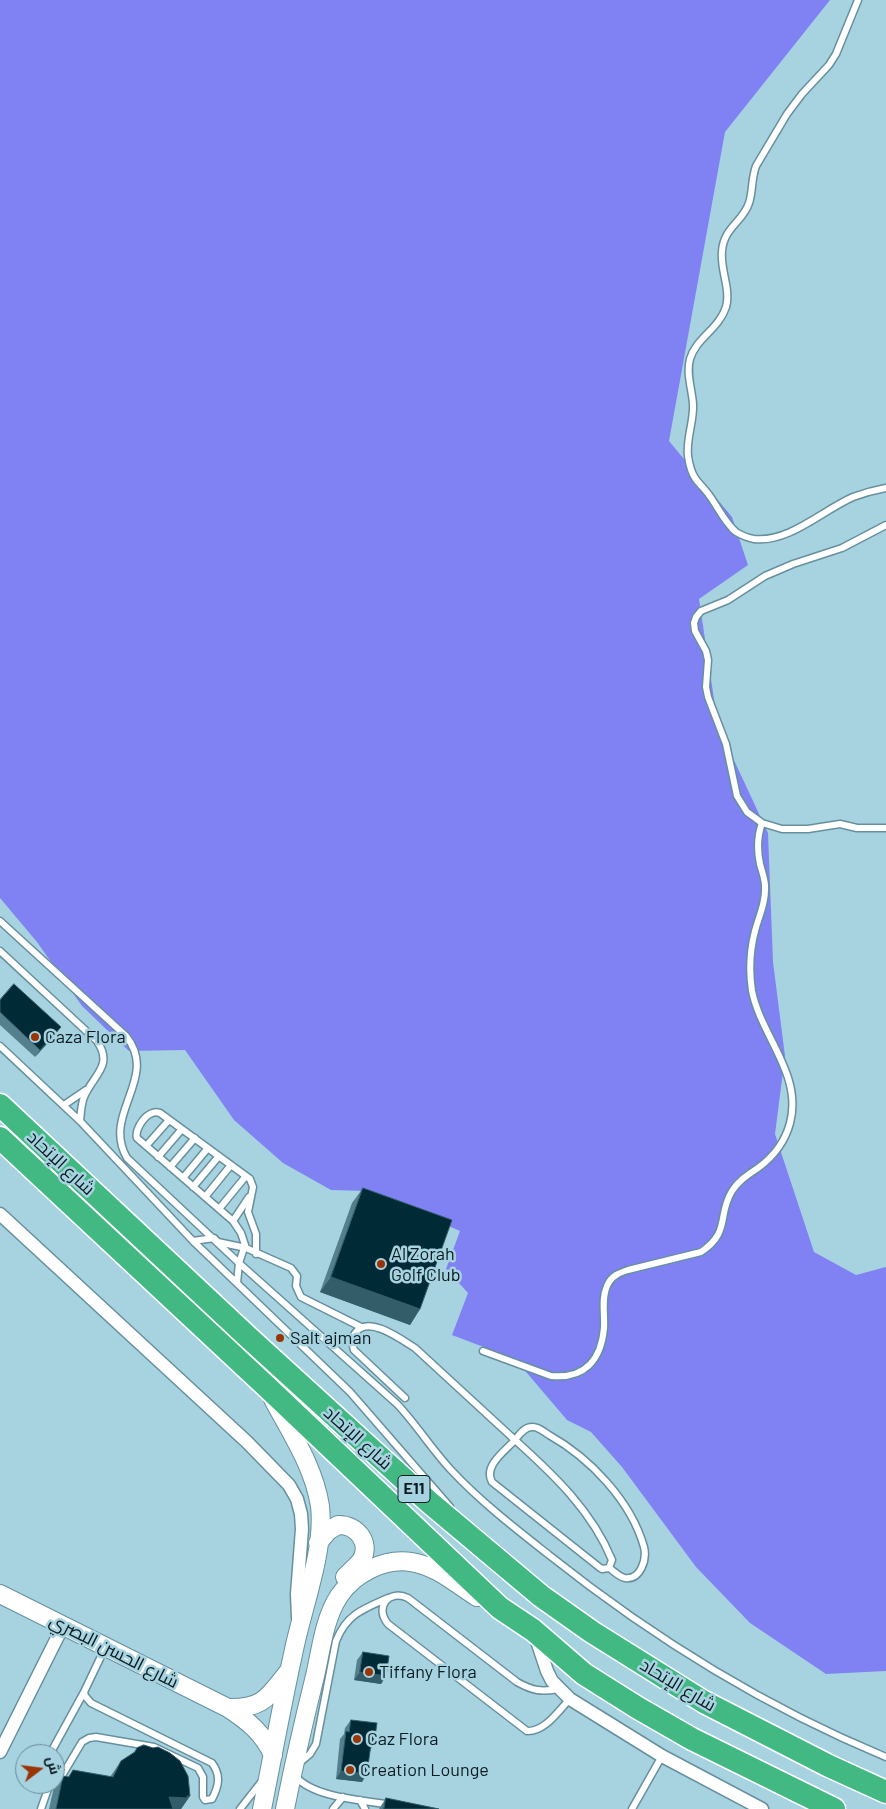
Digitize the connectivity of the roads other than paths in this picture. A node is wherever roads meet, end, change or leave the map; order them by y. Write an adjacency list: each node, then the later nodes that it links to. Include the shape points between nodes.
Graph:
1 (858, 0): 2 (lane, via 832,60 787,114 756,166 749,204 725,239 722,261 727,289 726,306 720,322 700,342 689,361 693,409 688,457 695,478 730,526 753,539 789,532 853,497)
2 (886, 488)
3 (886, 525): 4 (lane, via 842,548 765,576 728,600 701,611 696,617 695,631 708,660 708,697 726,744 737,796 747,812)
4 (762, 823): 5 (lane, via 795,830 840,824 857,828); 38 (lane, via 758,853 765,898 753,943 750,973 760,1018 792,1088 790,1123 781,1144 767,1161 732,1190 723,1225 711,1246 701,1252 619,1272 612,1278 604,1294 600,1351 585,1369 563,1377 551,1376)
5 (886, 828)
6 (0, 921): 31 (lane, via 131,1041 137,1055 137,1070 120,1125 120,1143 133,1164)
7 (0, 951): 9 (lane, via 100,1045 104,1060)
8 (0, 1046): 11 (lane)
9 (92, 1084): 11 (lane); 13 (lane, via 85,1096)
10 (0, 1105): 43 (highway, شارع الإتحاد / E11, via 249,1338)
11 (64, 1105): 13 (lane)
12 (169, 1120): 14 (lane); 17 (lane); 17 (lane, via 158,1112 149,1114 136,1133)
13 (80, 1121): 32 (lane)
14 (182, 1129): 16 (lane); 20 (lane)
15 (0, 1138): 39 (highway, شارع الإتحاد / E11)
16 (195, 1138): 18 (lane); 22 (lane)
17 (146, 1146): 20 (lane)
18 (208, 1148): 19 (lane); 24 (lane)
19 (219, 1156): 21 (lane); 25 (lane)
20 (158, 1157): 22 (lane)
21 (231, 1165): 23 (lane); 27 (lane)
22 (170, 1167): 24 (lane)
23 (246, 1176): 26 (lane, via 252,1183); 28 (lane)
24 (183, 1178): 25 (lane)
25 (193, 1187): 27 (lane)
26 (252, 1192): 30 (lane); 34 (lane, via 248,1212 256,1234)
27 (205, 1197): 28 (lane)
28 (219, 1209): 30 (lane)
29 (0, 1214): 49 (street, via 247,1442 289,1485 301,1514 297,1594)
30 (233, 1221): 33 (lane, via 242,1233)
31 (214, 1238): 32 (lane); 33 (lane, via 218,1242); 35 (lane)
32 (193, 1241): 36 (lane)
33 (245, 1248): 34 (lane); 35 (lane)
34 (256, 1254): 37 (lane, via 291,1268 297,1276 300,1297)
35 (239, 1264): 36 (lane); 61 (lane, via 397,1404 468,1487 611,1603 758,1695)
36 (237, 1283): 43 (lane, via 350,1392)
37 (361, 1327): 40 (lane, via 353,1337 354,1350); 41 (lane, via 371,1325 379,1328 415,1348)
38 (484, 1351)
39 (267, 1387): 42 (street, via 303,1455 316,1489 320,1507); 48 (highway, شارع الإتحاد / E11)
40 (405, 1398)
41 (514, 1440): 44 (lane, via 577,1502 612,1560); 44 (lane, via 490,1468 492,1482 599,1567); 44 (lane, via 524,1430 536,1427 591,1466 622,1503 644,1546 644,1562 641,1570 627,1578)
42 (318, 1544): 46 (street, via 328,1531 338,1525 353,1528 363,1540 361,1560 346,1575); 49 (street)
43 (486, 1551): 65 (highway, شارع الإتحاد / E11, via 592,1632 696,1698)
44 (609, 1568)
45 (0, 1594): 50 (street, شارع الحسن البصري)
46 (340, 1596): 48 (street, via 372,1568 410,1562 439,1571 475,1596); 63 (street, via 329,1617)
47 (391, 1597): 54 (lane, via 403,1595 408,1598 523,1685 542,1692); 56 (lane, via 382,1607 388,1624 527,1731 538,1730); 63 (lane, via 355,1614 340,1631 316,1744)
48 (500, 1608): 51 (highway, شارع الإتحاد / E11)
49 (300, 1625): 53 (street)
50 (63, 1626): 52 (street, شارع الحسن البصري); 59 (street)
51 (533, 1630): 54 (street, via 547,1671); 80 (highway, شارع الإتحاد / E11, via 584,1674 638,1708 692,1739)
52 (106, 1647): 55 (lane); 57 (street, شارع الحسن البصري)
53 (289, 1670): 57 (street, via 270,1696 257,1704); 62 (street)
54 (559, 1689): 56 (street)
55 (84, 1692): 58 (lane); 64 (lane, via 90,1703 212,1763 219,1776 214,1796 209,1801 203,1797 202,1772 194,1766 154,1747 96,1737 82,1742)
56 (570, 1699): 60 (street)
57 (228, 1708): 62 (street, شارع الحسن البصري, via 253,1726 268,1744)
58 (55, 1744)
59 (0, 1752)
60 (662, 1756): 67 (street); 77 (lane)
61 (886, 1757)
62 (271, 1764): 72 (lane); 73 (street)
63 (293, 1770): 68 (lane, via 305,1786); 74 (street)
64 (65, 1772)
65 (886, 1792)
66 (45, 1794): 71 (lane)
67 (735, 1796): 78 (street); 79 (street)
68 (343, 1797): 69 (lane); 75 (lane)
69 (360, 1800): 70 (lane); 76 (lane)
70 (402, 1808)
71 (41, 1809)
72 (240, 1809)
73 (262, 1809)
74 (285, 1809)
75 (333, 1809)
76 (365, 1809)
77 (632, 1809)
78 (742, 1809)
79 (762, 1809)
80 (834, 1809)

